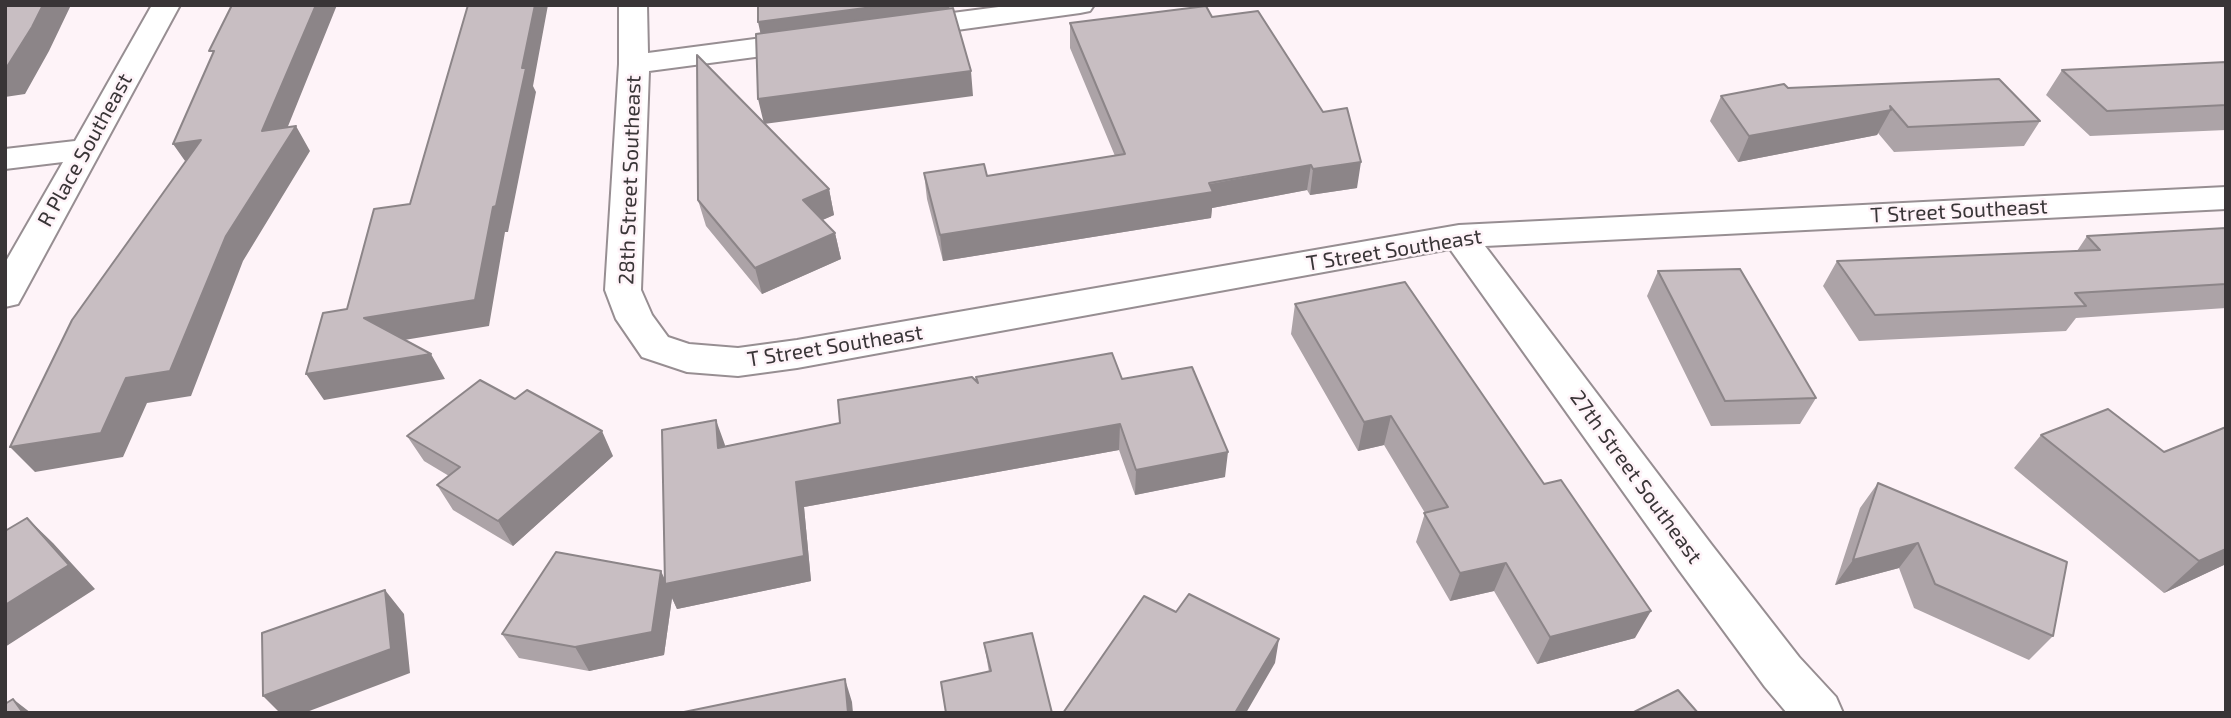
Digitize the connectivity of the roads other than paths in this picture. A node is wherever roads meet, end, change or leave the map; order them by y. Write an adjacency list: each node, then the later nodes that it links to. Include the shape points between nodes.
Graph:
1 (166, 5): 7 (street, R Place Southeast)
2 (633, 5): 6 (street, 28th Street Southeast)
3 (1080, 5): 4 (street)
4 (877, 32)
5 (837, 37): 6 (street)
6 (634, 64): 12 (street, 28th Street Southeast, via 624,290 635,319)
7 (86, 149): 8 (street); 11 (street, R Place Southeast)
8 (5, 159)
9 (2226, 198): 10 (street, T Street Southeast)
10 (1459, 236): 12 (street, T Street Southeast, via 797,354 738,362 687,358); 13 (street, 27th Street Southeast, via 1719,588)
11 (5, 295)
12 (655, 347)
13 (1819, 713)

